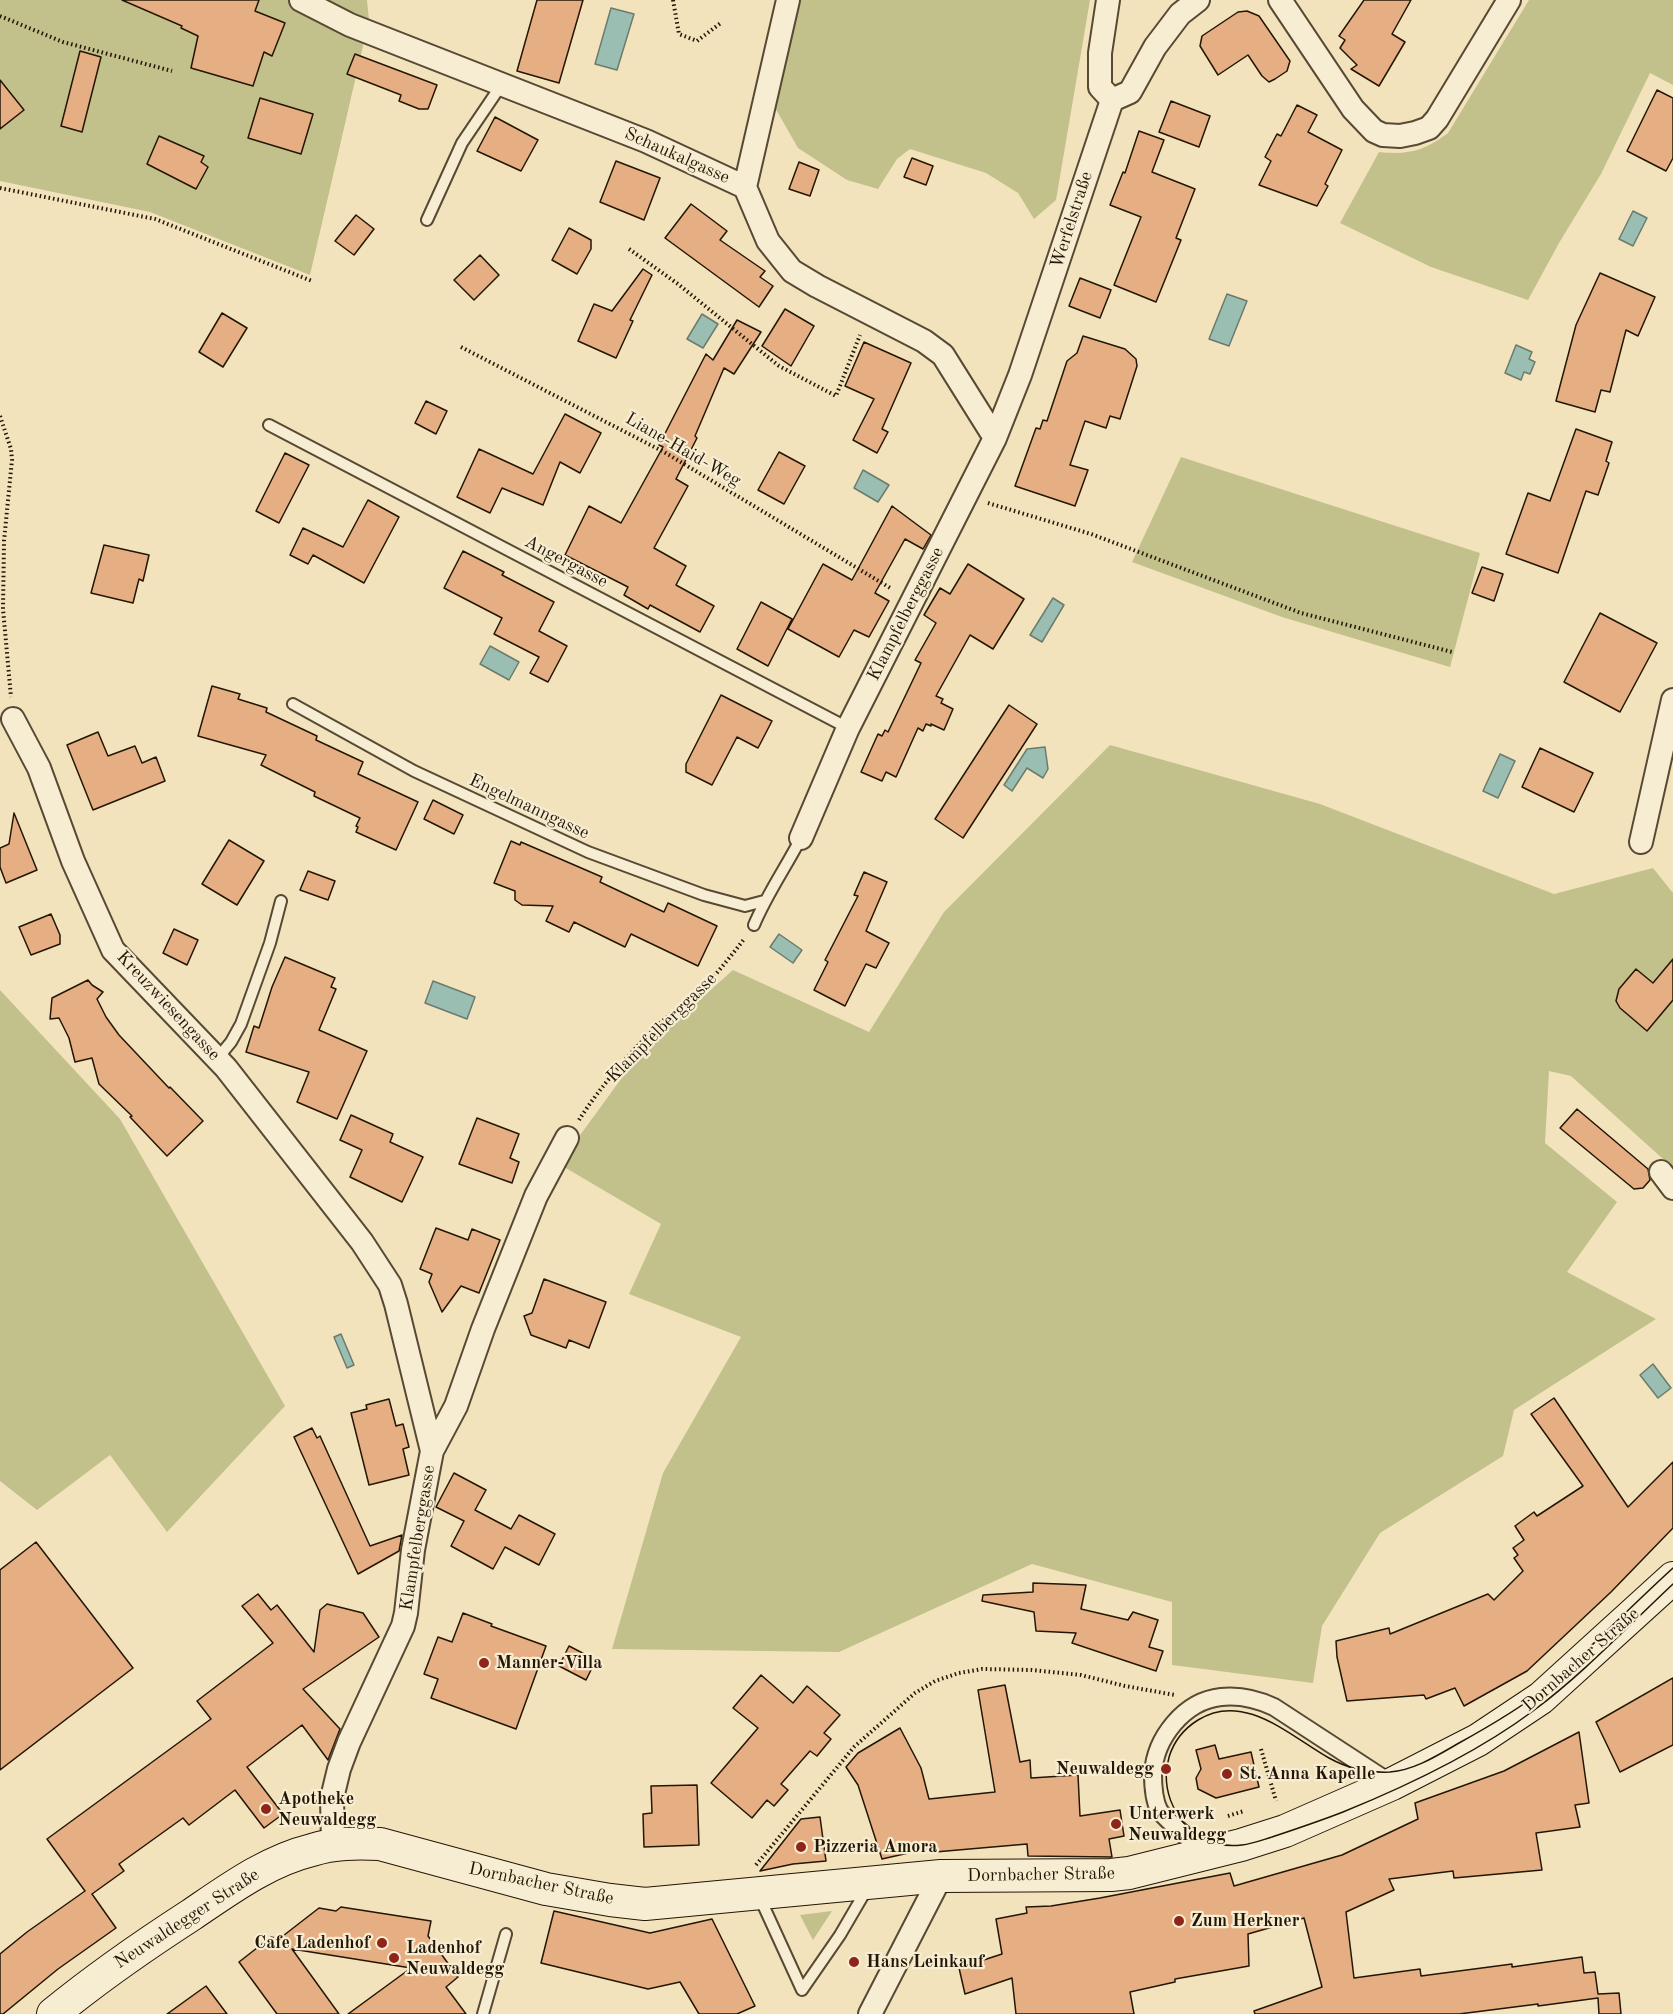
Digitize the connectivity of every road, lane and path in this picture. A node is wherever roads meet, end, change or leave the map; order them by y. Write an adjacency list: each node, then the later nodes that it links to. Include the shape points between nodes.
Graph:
1 (301, 0): 11 (street, Schaukalgasse, via 350,25)
2 (673, 0): 9 (path, via 679,34 697,41)
3 (788, 0): 13 (street)
4 (1108, 0): 12 (street, via 1100,53 1100,87)
5 (1198, 0): 12 (street, via 1180,14 1155,47 1130,92)
6 (1280, 0): 7 (street, via 1353,109 1374,131 1400,136 1429,128 1437,119)
7 (1509, 0)
8 (0, 16): 10 (path, via 63,42)
9 (722, 22)
10 (172, 71)
11 (502, 84): 13 (street, Schaukalgasse, via 646,141); 15 (lane, via 462,143)
12 (1112, 100): 22 (street, Werfelstraße, via 1020,375)
13 (745, 187): 18 (street, Schaukalgasse, via 768,241 792,270)
14 (0, 188): 17 (path, via 155,219)
15 (427, 220)
16 (629, 249): 18 (path, via 779,366 836,396)
17 (312, 281)
18 (869, 313): 22 (street, Schaukalgasse, via 943,355)
19 (461, 347): 24 (path, Liane-Haid-Weg, via 664,452)
20 (0, 416): 28 (path, via 12,449 4,541)
21 (269, 425): 29 (lane, Angergasse)
22 (995, 438): 23 (street, Klampfelberggasse)
23 (966, 496): 25 (path, via 1091,534 1301,614); 29 (street, Klampfelberggasse)
24 (888, 586)
25 (1452, 652)
26 (1673, 700): 31 (street)
27 (293, 704): 33 (lane, Engelmanngasse, via 414,771 588,852 704,895 745,906)
28 (7, 717): 35 (street, Kreuzwiesengasse, via 39,768 73,861 113,950)
29 (848, 728): 30 (street, Klampfelberggasse)
30 (801, 838): 33 (lane, Klampfelberggasse)
31 (1641, 842)
32 (281, 901): 35 (lane, via 241,1024)
33 (764, 901): 34 (lane, Klampfelberggasse)
34 (754, 925): 36 (path, Klampfelberggasse, via 728,961 698,993 664,1020 589,1103)
35 (217, 1059): 37 (street, Kreuzwiesengasse, via 338,1210 390,1285)
36 (567, 1138): 37 (street, Klampfelberggasse, via 536,1196 456,1406)
37 (432, 1451): 43 (street, Klampfelberggasse, via 403,1626 339,1769 333,1798)
38 (1673, 1578): 41 (main road, Dornbacher Straße, via 1541,1698 1478,1740)
39 (1191, 1709): 41 (street, via 1219,1697 1257,1699); 44 (street, via 1161,1741 1155,1756 1153,1784 1159,1810); 47 (path, via 1177,1696 1063,1672 982,1669 935,1681 854,1747)
40 (1261, 1749): 42 (path)
41 (1392, 1784): 44 (main road, Dornbacher Straße, via 1285,1831)
42 (1276, 1801)
43 (333, 1845): 47 (main road, Dornbacher Straße, via 394,1847 518,1883 628,1903); 49 (main road, Neuwaldegger Straße, via 280,1861 242,1882 106,1972)
44 (1206, 1854): 45 (main road, Dornbacher Straße, via 1111,1875)
45 (941, 1876): 46 (main road, Dornbacher Straße); 51 (street)
46 (871, 1881): 47 (main road, Dornbacher Straße); 47 (lane, via 802,1990)
47 (745, 1895)
48 (506, 1934): 50 (lane)
49 (53, 2014)
50 (483, 2014)
51 (870, 2014)

